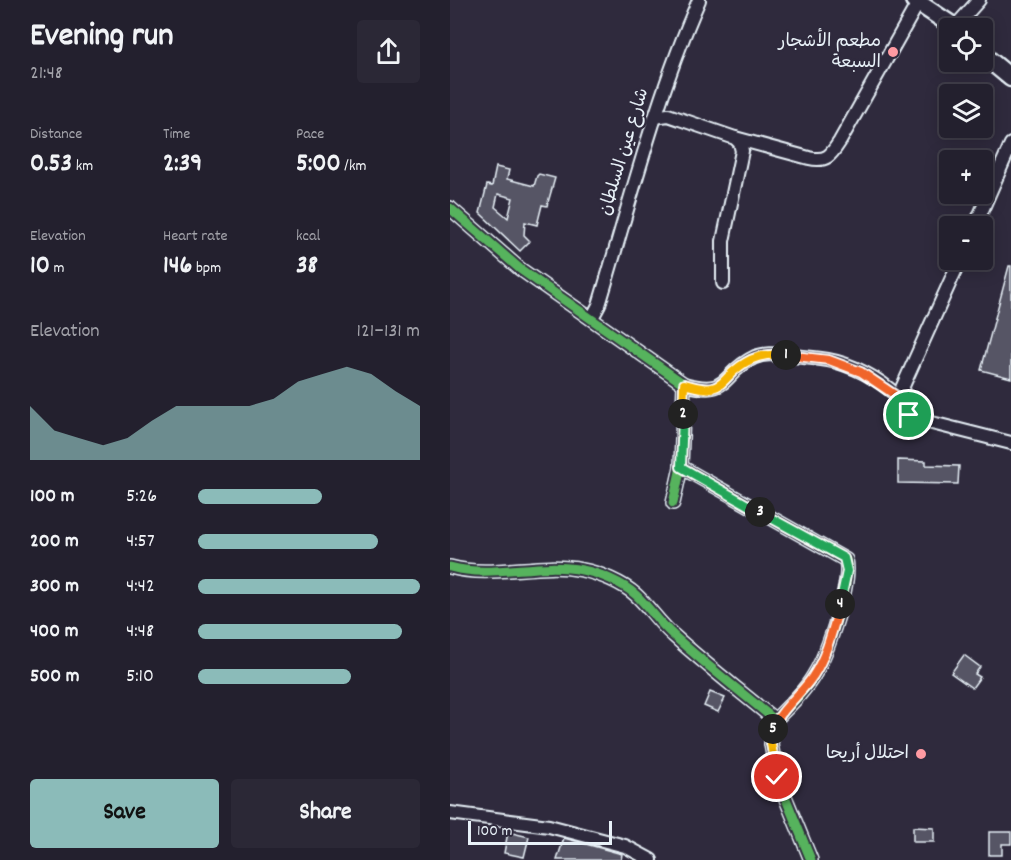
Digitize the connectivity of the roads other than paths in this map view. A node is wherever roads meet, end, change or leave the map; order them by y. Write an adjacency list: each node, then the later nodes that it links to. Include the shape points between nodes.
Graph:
1 (699, 0): 8 (street, شارع عين السلطان)
2 (979, 0): 5 (street)
3 (916, 1): 4 (main road); 10 (street, via 828,157 816,160)
4 (941, 18)
5 (964, 18)
6 (993, 63): 7 (main road)
7 (1011, 78)
8 (655, 117): 9 (street, via 668,116); 17 (street, شارع عين السلطان)
9 (735, 138): 10 (street); 12 (street)
10 (756, 144): 12 (street)
11 (1011, 144): 14 (street)
12 (742, 151): 16 (street, via 723,242)
13 (450, 208): 17 (street, via 520,269)
14 (979, 216)
15 (955, 270): 19 (street)
16 (723, 283)
17 (592, 318): 18 (street)
18 (684, 384): 19 (street, via 715,388 750,360 776,354 844,365); 21 (street)
19 (898, 397): 20 (street, via 905,412 916,419)
20 (1011, 443)
21 (681, 467): 22 (street); 24 (street, via 846,560 846,584 823,657 796,699)
22 (673, 503)
23 (450, 567): 24 (street, via 491,572 559,567 584,570 612,581 635,594 672,634)
24 (775, 720): 27 (street, via 771,744 777,777)
25 (450, 813): 26 (street, via 549,826 625,846)
26 (651, 860)
27 (811, 860)

